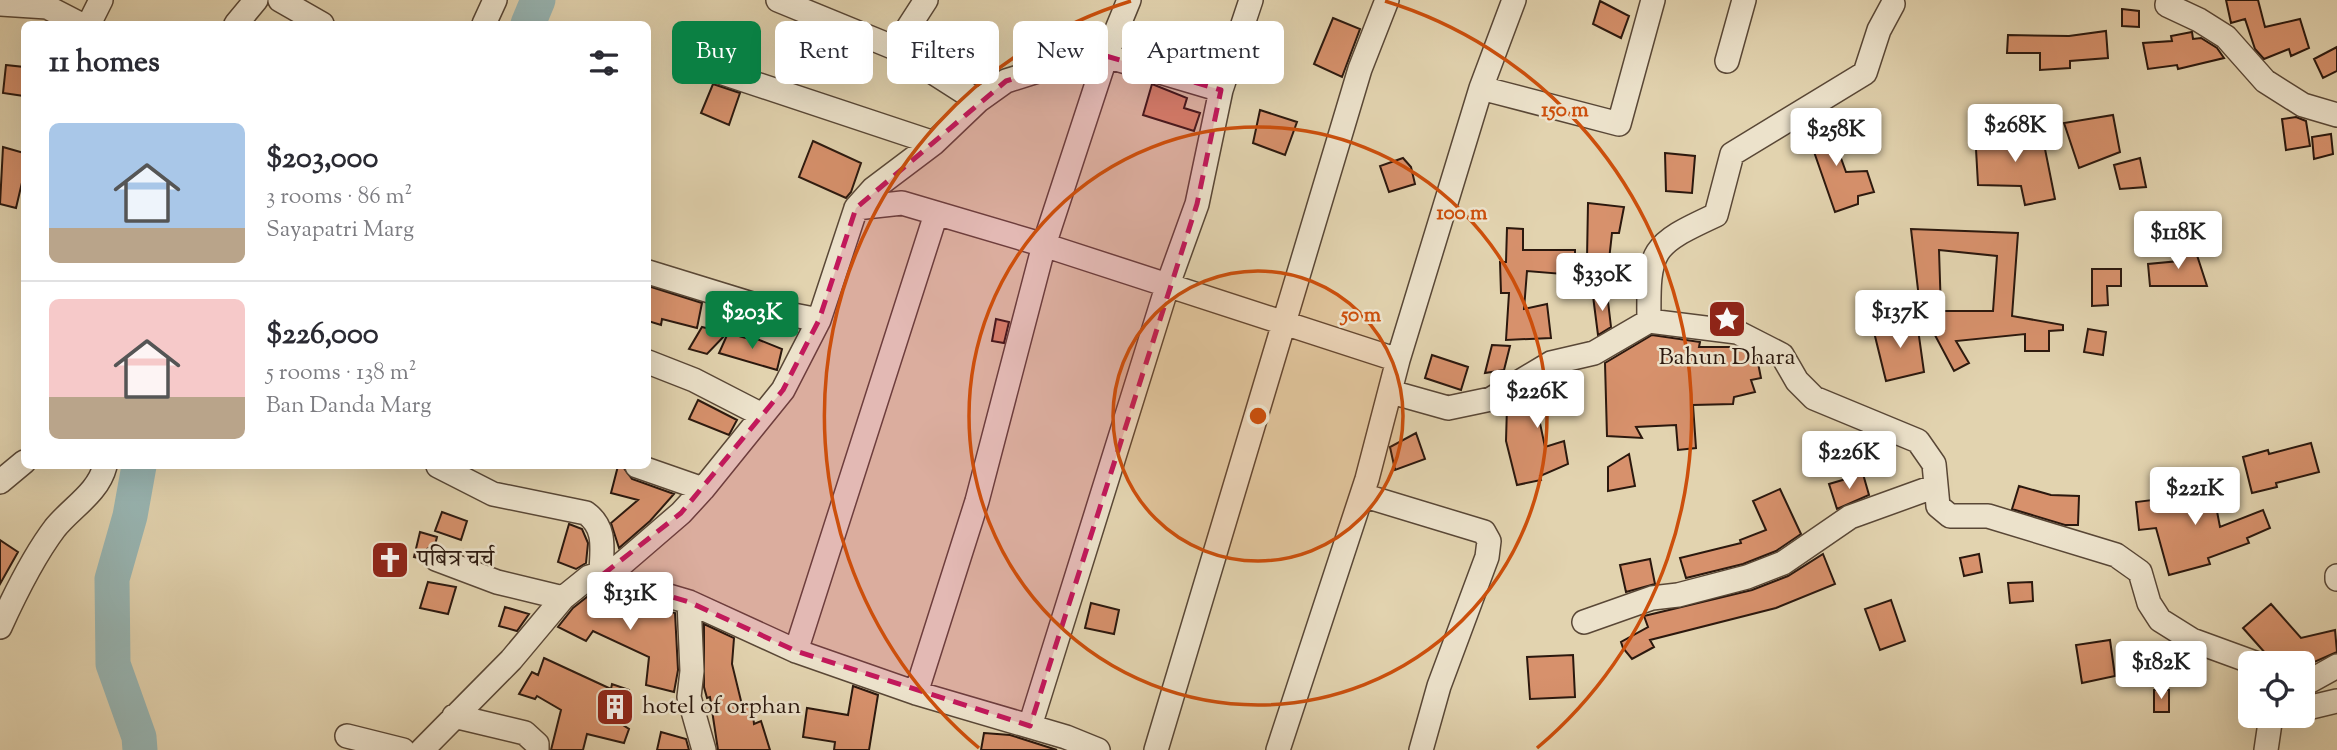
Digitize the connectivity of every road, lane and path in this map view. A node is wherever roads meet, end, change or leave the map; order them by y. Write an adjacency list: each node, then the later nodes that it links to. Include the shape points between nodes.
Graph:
1 (101, 0): 17 (street)
2 (256, 0): 18 (street)
3 (280, 0): 19 (street)
4 (495, 0): 20 (street)
5 (778, 0): 22 (street)
6 (926, 0): 21 (street)
7 (1129, 0): 23 (street)
8 (1251, 0): 31 (street)
9 (1387, 0): 42 (street, via 1360,69)
10 (1514, 0): 30 (street)
11 (1653, 0): 30 (street, via 1619,124)
12 (1744, 0): 25 (street)
13 (2168, 0): 33 (street, via 2167,5 2226,37 2265,81 2303,105)
14 (1890, 1): 41 (street, via 1865,73 1732,154 1716,215 1673,235 1656,251 1649,279)
15 (0, 4): 16 (street, via 47,7)
16 (74, 21)
17 (90, 21)
18 (238, 21)
19 (317, 21)
20 (485, 21)
21 (912, 21)
22 (887, 45)
23 (1108, 49)
24 (1108, 57): 31 (street)
25 (1727, 61)
26 (1013, 80): 32 (street)
27 (756, 84): 34 (street)
28 (951, 84): 32 (street)
29 (1096, 84): 37 (street)
30 (1481, 89): 43 (street)
31 (1221, 90): 39 (street, via 1197,204)
32 (978, 101): 34 (street)
33 (2337, 115)
34 (934, 143): 35 (street)
35 (856, 208): 36 (street, via 902,203); 40 (street)
36 (936, 214): 37 (street); 61 (street)
37 (1044, 245): 39 (street); 65 (street, via 977,501)
38 (651, 273): 40 (street)
39 (1167, 287): 42 (street); 69 (street)
40 (819, 320): 46 (street, via 783,390)
41 (1650, 321): 45 (street, via 1594,352 1551,363 1491,399 1448,408); 52 (street, via 1737,332 1782,355 1814,398 1918,441 1934,464)
42 (1285, 322): 43 (street); 77 (street)
43 (1398, 360): 45 (street)
44 (651, 363): 46 (street)
45 (1391, 392): 54 (street)
46 (762, 415): 53 (street)
47 (21, 464): 51 (street)
48 (104, 469): 60 (street, via 98,483 55,528)
49 (444, 469): 56 (street, via 493,494 586,513 596,520 602,531)
50 (646, 469): 53 (street)
51 (0, 482)
52 (1934, 487): 59 (street, via 1850,517 1783,563 1747,577 1652,598); 62 (street, via 1938,506 1950,516 1988,516 2116,555 2140,572 2149,603 2160,620 2192,640)
53 (703, 489): 56 (street, via 625,561)
54 (1362, 495): 78 (street); 79 (street, via 1484,532 1489,541 1488,557 1439,686)
55 (436, 559): 57 (street, via 497,582)
56 (595, 577): 57 (street); 58 (street)
57 (563, 598): 68 (street)
58 (689, 603): 61 (street); 75 (street, via 689,697)
59 (1584, 622)
60 (0, 627)
61 (796, 651): 65 (street)
62 (2238, 657)
63 (2337, 666): 64 (street)
64 (2315, 678)
65 (916, 693): 69 (street)
66 (2337, 701): 67 (street)
67 (2315, 706)
68 (454, 716): 73 (street); 74 (street, via 525,733)
69 (1030, 726): 76 (street)
70 (2272, 728): 80 (street)
71 (348, 736): 72 (street)
72 (403, 750)
73 (422, 750)
74 (537, 750)
75 (704, 750)
76 (1098, 750)
77 (1156, 750)
78 (1278, 750)
79 (1422, 750)
80 (2266, 750)

